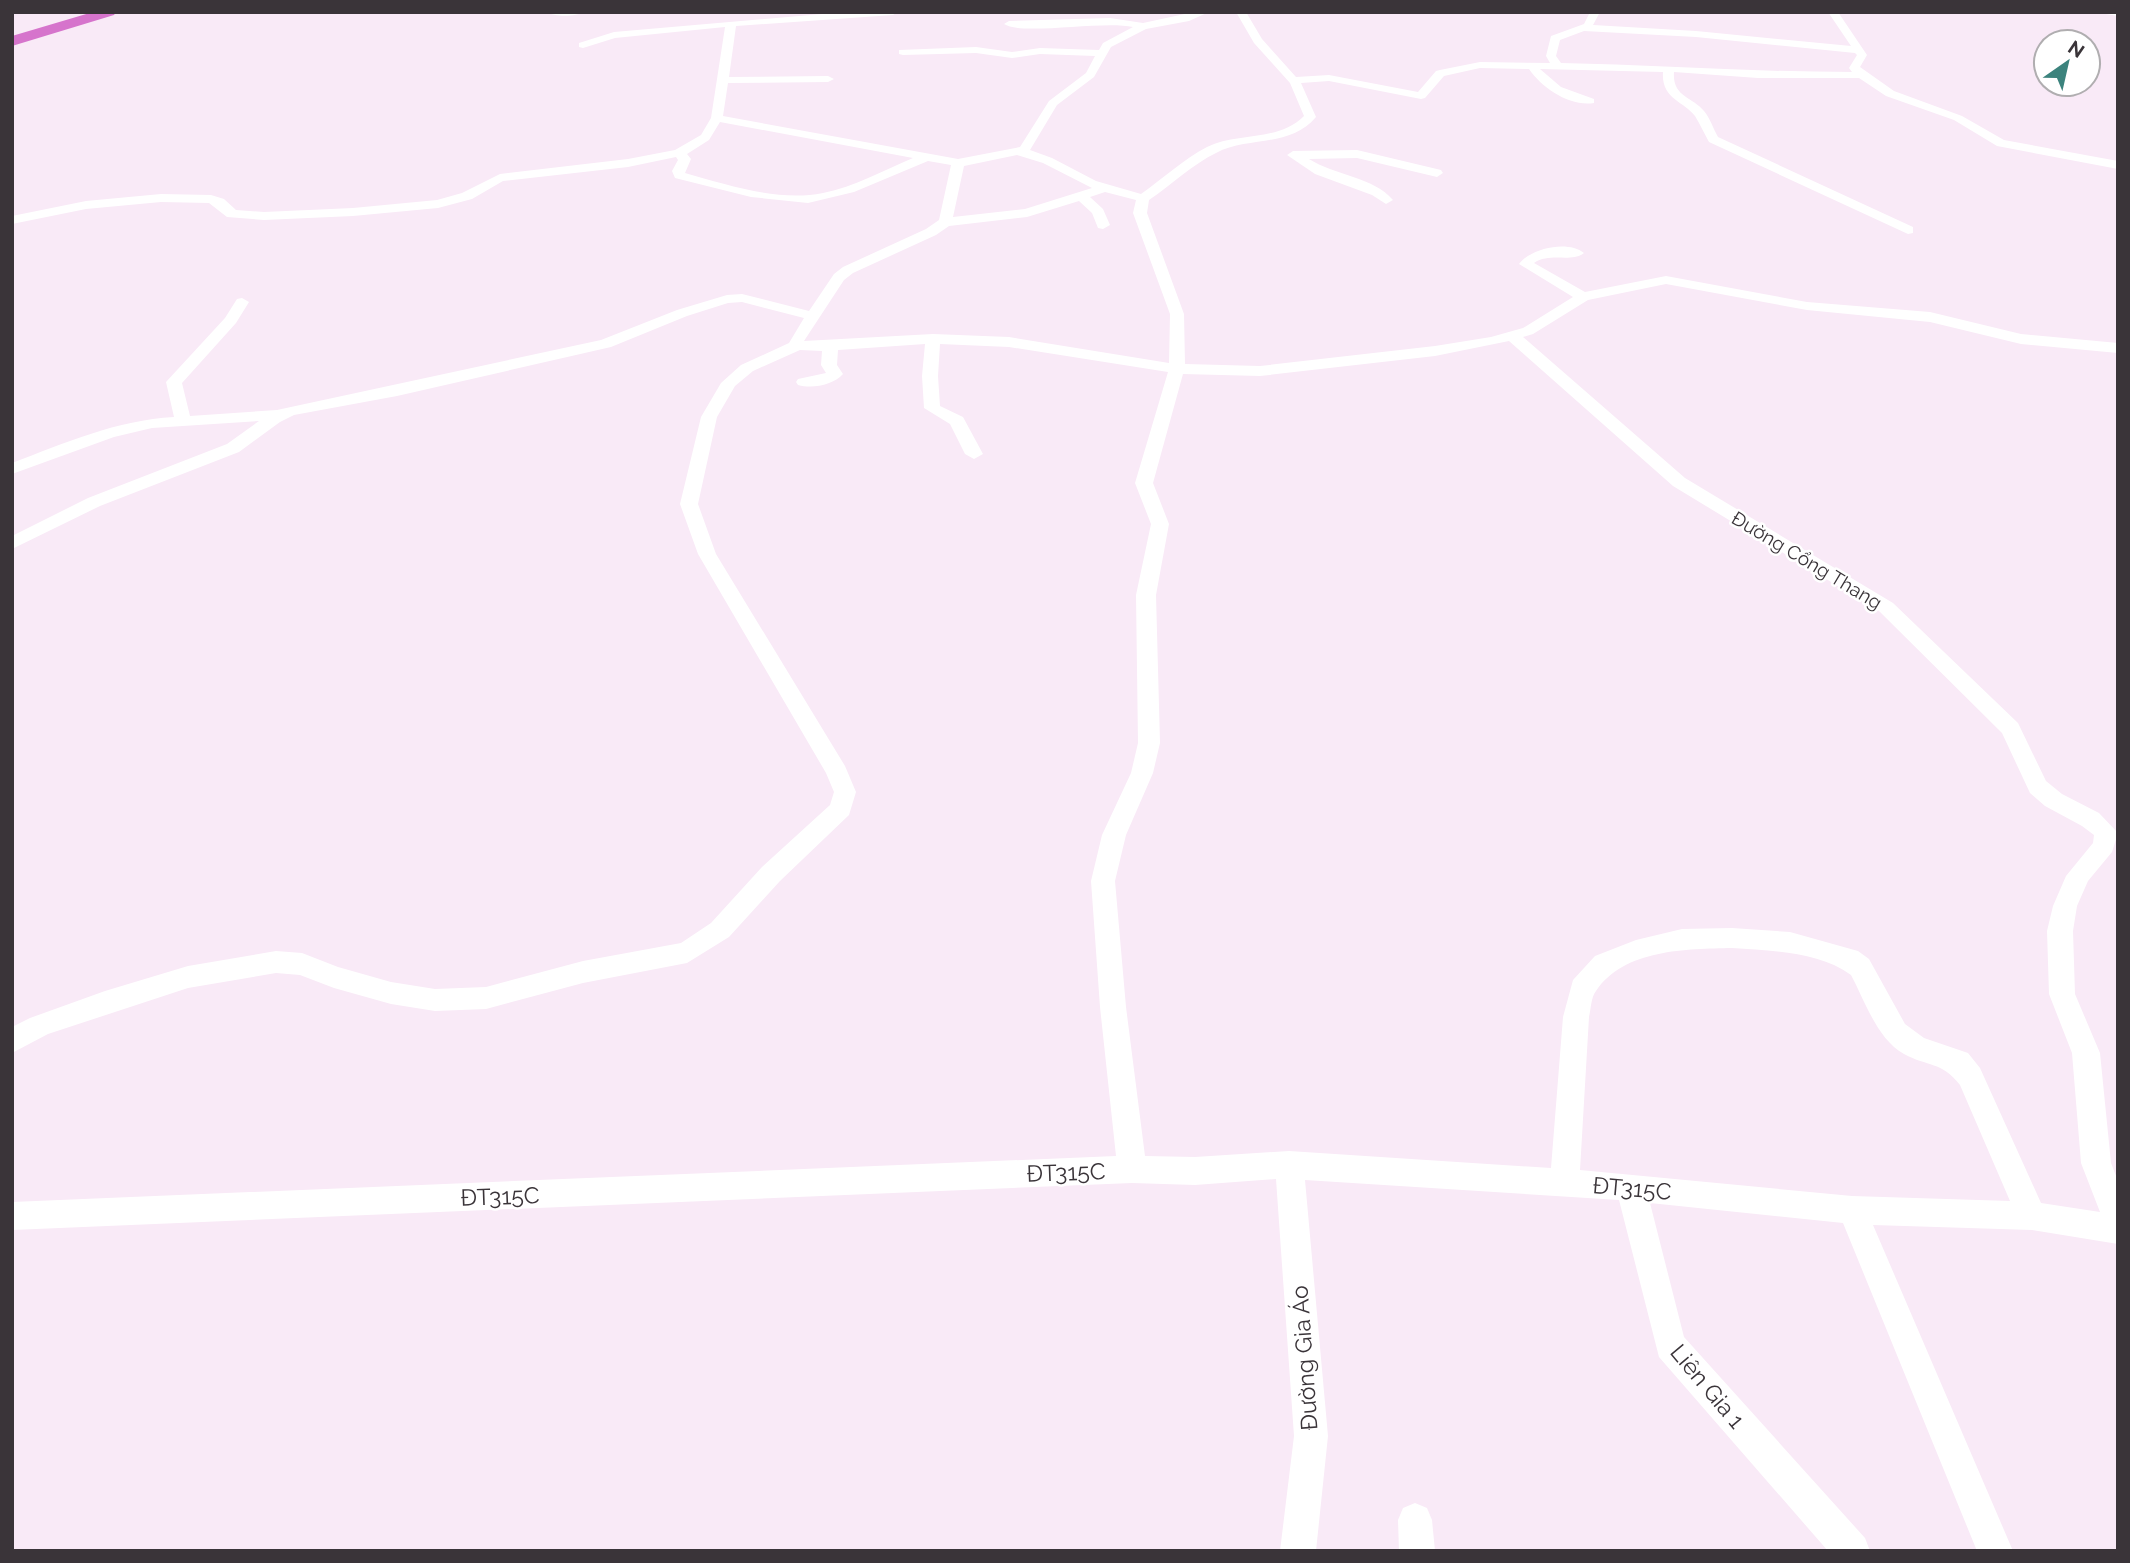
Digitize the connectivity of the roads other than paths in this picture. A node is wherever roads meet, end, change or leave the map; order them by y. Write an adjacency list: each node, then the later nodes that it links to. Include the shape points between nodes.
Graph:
1 (109, 12): 16 (highway)
2 (551, 12): 3 (street)
3 (579, 12)
4 (893, 12): 11 (street)
5 (1205, 12): 14 (street)
6 (1241, 12): 32 (street, via 1258,41)
7 (1595, 12): 15 (street)
8 (1833, 12): 18 (street)
9 (2099, 12): 10 (street)
10 (2118, 13)
11 (756, 17): 12 (street)
12 (731, 23): 17 (street, via 614,35); 31 (street)
13 (1009, 24): 14 (street, via 1093,20)
14 (1143, 26): 20 (street)
15 (1585, 28): 18 (street); 24 (street, via 1555,38 1551,56)
16 (12, 41)
17 (583, 45)
18 (1860, 50): 29 (street, via 1854,66)
19 (903, 52): 20 (street)
20 (1102, 53): 37 (street, via 1090,75 1053,103)
21 (1727, 60): 26 (street)
22 (1779, 61): 27 (street)
23 (1532, 66): 24 (street); 32 (street, via 1480,65 1443,72 1421,96 1329,78); 34 (street, via 1550,84)
24 (1558, 66): 25 (street)
25 (1669, 68): 26 (street); 51 (street, via 1668,80 1681,101 1698,111 1713,139)
26 (1735, 74): 28 (street)
27 (1788, 74): 28 (street); 29 (street)
28 (1763, 75): 33 (street)
29 (1861, 75): 42 (street, via 1880,90 1957,118 1993,140)
30 (828, 79): 31 (street)
31 (722, 80): 35 (street)
32 (1294, 80): 36 (street, via 1310,117 1296,129)
33 (1766, 88)
34 (1590, 101)
35 (716, 118): 38 (street, via 709,135); 40 (street)
36 (1267, 138): 39 (street); 46 (street, via 1213,149)
37 (1020, 152): 41 (street); 44 (street, via 1047,157)
38 (680, 153): 40 (street, via 685,159 679,175 748,194 808,199 828,196); 48 (street, via 500,178 448,202 358,212 236,215 211,199 148,200)
39 (1295, 156): 43 (street, via 1357,154); 47 (street)
40 (926, 158): 41 (street)
41 (958, 163): 49 (street)
42 (2118, 165)
43 (1437, 173)
44 (1105, 188): 45 (street); 46 (street)
45 (1083, 197): 49 (street, via 1027,213); 50 (street)
46 (1143, 198): 61 (street, via 1140,213 1177,314)
47 (1386, 200)
48 (12, 220)
49 (945, 222): 55 (street, via 848,270)
50 (1103, 225)
51 (1908, 230)
52 (1577, 253): 53 (street, via 1547,253 1526,264)
53 (1583, 297): 56 (street); 60 (street, via 1675,280 1807,306 1930,317 2021,339)
54 (242, 302): 64 (street, via 174,382)
55 (812, 316): 58 (street, via 796,341); 63 (street, via 732,298 606,344)
56 (1513, 337): 61 (street, via 1436,351 1260,371); 68 (street, Đường Cổng Thang, via 1679,482 1886,607 2010,728 2039,788)
57 (933, 339): 59 (street); 61 (street, via 1009,342); 65 (street, via 932,408 957,421)
58 (798, 345): 59 (street); 69 (street, via 747,368 729,383 709,417 689,503 707,554 845,792 841,808 720,930 687,952 583,972 486,998 435,1000 391,993 302,964 275,962 188,977 118,998 39,1026)
59 (830, 346): 62 (street, via 829,365 835,374)
60 (2118, 348)
61 (1177, 369): 71 (street, via 1144,483 1160,524 1146,595 1149,743 1142,773 1114,835 1103,881)
62 (804, 382)
63 (280, 415): 64 (street); 67 (street, via 233,448 107,497)
64 (183, 421): 66 (street, via 109,433)
65 (974, 454)
66 (12, 469)
67 (12, 542)
68 (2112, 834): 77 (street, via 2078,876 2060,931 2062,994 2085,1053 2096,1163)
69 (12, 1041)
70 (1289, 1165): 71 (street, ĐT315C, via 1195,1171); 72 (street, ĐT315C); 79 (street, Đường Gia Áo, via 1311,1436)
71 (1132, 1169): 75 (street, ĐT315C)
72 (1564, 1182): 73 (street, ĐT315C); 76 (street, via 1576,1017 1582,988 1604,964 1636,950 1682,939 1790,942 1849,959 1860,967 1895,1032 1914,1046 1958,1062 1970,1077)
73 (1631, 1187): 74 (street, ĐT315C); 80 (street, Liên Gia 1, via 1670,1346)
74 (1852, 1210): 76 (street, ĐT315C); 81 (street)
75 (12, 1216)
76 (2032, 1216): 78 (street, ĐT315C)
77 (2118, 1219)
78 (2118, 1229)
79 (1298, 1551)
80 (1852, 1551)
81 (1995, 1551)

